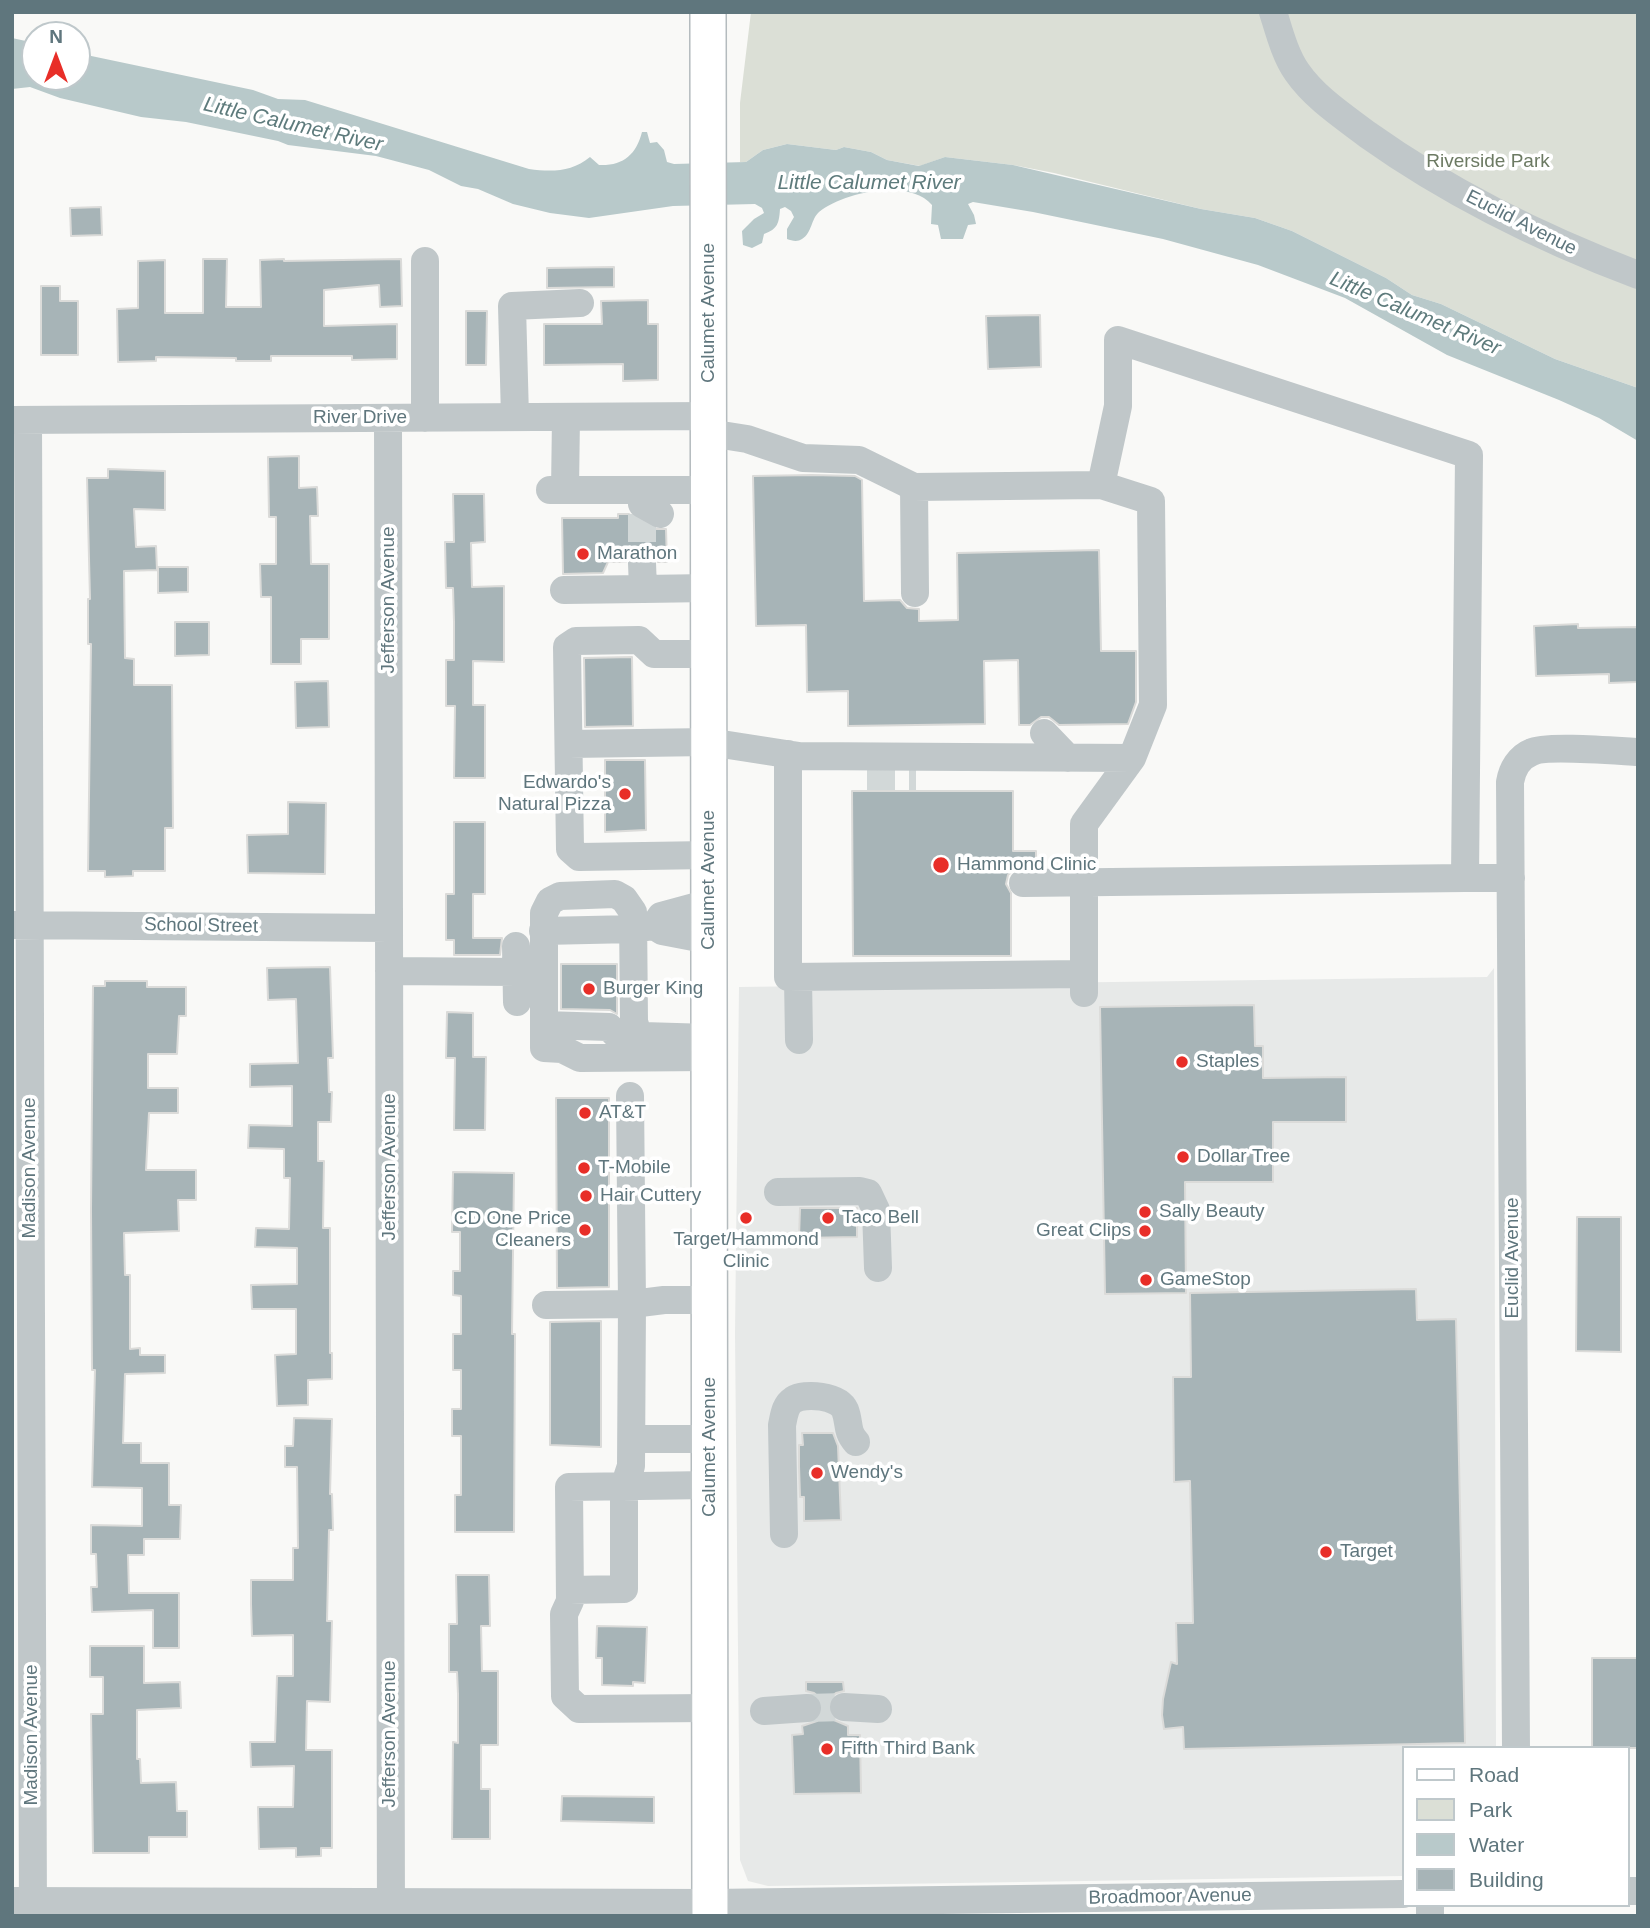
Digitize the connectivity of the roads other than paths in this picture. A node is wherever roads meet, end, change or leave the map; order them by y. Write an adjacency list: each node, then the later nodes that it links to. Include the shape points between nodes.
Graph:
1 (708, 12): 11 (main road, Calumet Avenue)
2 (1273, 12): 4 (street, Euclid Avenue, via 1296,71 1328,106 1475,202)
3 (425, 261): 9 (street)
4 (1638, 275)
5 (580, 303): 7 (street, via 512,306)
6 (566, 416): 7 (street, River Drive); 11 (street, River Drive); 14 (street, via 558,491 642,507)
7 (515, 417): 9 (street, River Drive)
8 (388, 418): 9 (street, River Drive); 10 (street, River Drive); 37 (street, Jefferson Avenue)
9 (425, 418)
10 (20, 420): 36 (street, Madison Avenue)
11 (709, 424): 13 (street, River Drive, via 803,458 859,460); 14 (main road, Calumet Avenue)
12 (1101, 485): 13 (street); 27 (street, via 1151,501 1153,705); 31 (street, via 1118,406 1118,340 1469,455)
13 (914, 487): 17 (street)
14 (709, 491): 15 (main road, Calumet Avenue)
15 (709, 588): 16 (street, via 642,570); 18 (main road, Calumet Avenue)
16 (564, 590)
17 (915, 593)
18 (709, 654): 19 (main road, Calumet Avenue); 20 (street, via 654,654 639,640 576,641 567,647)
19 (709, 742): 20 (street); 22 (street); 30 (main road, Calumet Avenue)
20 (569, 744): 30 (street, via 570,849 579,857)
21 (1638, 752): 32 (street, Euclid Avenue, via 1532,751 1512,768)
22 (788, 754): 23 (street); 41 (street, via 788,977)
23 (831, 756): 24 (street); 28 (street)
24 (958, 757): 25 (street); 29 (street)
25 (1013, 757): 26 (street); 26 (street, via 1039,733)
26 (1068, 758): 27 (street)
27 (1132, 758): 34 (street, via 1084,824)
28 (867, 776)
29 (916, 776)
30 (709, 855): 35 (main road, Calumet Avenue)
31 (1465, 878): 32 (street); 34 (street)
32 (1511, 878): 63 (street, Euclid Avenue)
33 (1023, 883): 34 (street)
34 (1084, 883): 41 (street, via 1084,983)
35 (709, 903): 38 (street, via 661,916); 39 (main road, Calumet Avenue)
36 (21, 925): 37 (street, School Street); 65 (street, Madison Avenue)
37 (389, 928): 40 (street, Jefferson Avenue)
38 (644, 928): 39 (street); 44 (street, via 634,1022 637,1031 643,1036); 44 (street, via 543,931 544,1048 562,1049 580,1058)
39 (709, 940): 44 (main road, Calumet Avenue)
40 (389, 971): 42 (street, via 517,959); 67 (street, Jefferson Avenue)
41 (798, 978): 43 (street)
42 (517, 1002)
43 (799, 1040)
44 (709, 1047): 48 (main road, Calumet Avenue)
45 (631, 1096): 49 (street)
46 (778, 1192): 47 (street, via 867,1193 876,1210)
47 (878, 1268)
48 (709, 1300): 49 (street); 52 (main road, Calumet Avenue)
49 (632, 1304): 50 (street); 51 (street)
50 (545, 1305)
51 (632, 1439): 52 (street); 55 (street)
52 (710, 1439): 54 (main road, Calumet Avenue)
53 (856, 1442): 56 (street, via 849,1435 845,1409 836,1401 808,1396 794,1399 785,1409)
54 (710, 1486): 55 (street); 59 (main road, Calumet Avenue)
55 (624, 1487): 57 (street, via 624,1589); 57 (street, via 569,1487)
56 (784, 1534)
57 (570, 1595): 59 (street, via 577,1614 577,1677 582,1688 593,1693 636,1693 662,1708)
58 (844, 1707): 61 (street)
59 (710, 1708): 68 (main road, Calumet Avenue)
60 (807, 1708): 62 (street)
61 (878, 1709)
62 (764, 1711)
63 (1516, 1746)
64 (1402, 1894): 66 (street, Broadmoor Avenue)
65 (26, 1906): 67 (street, Broadmoor Avenue)
66 (1068, 1907): 68 (street, Broadmoor Avenue)
67 (391, 1909): 68 (street, Broadmoor Avenue)
68 (710, 1910)

